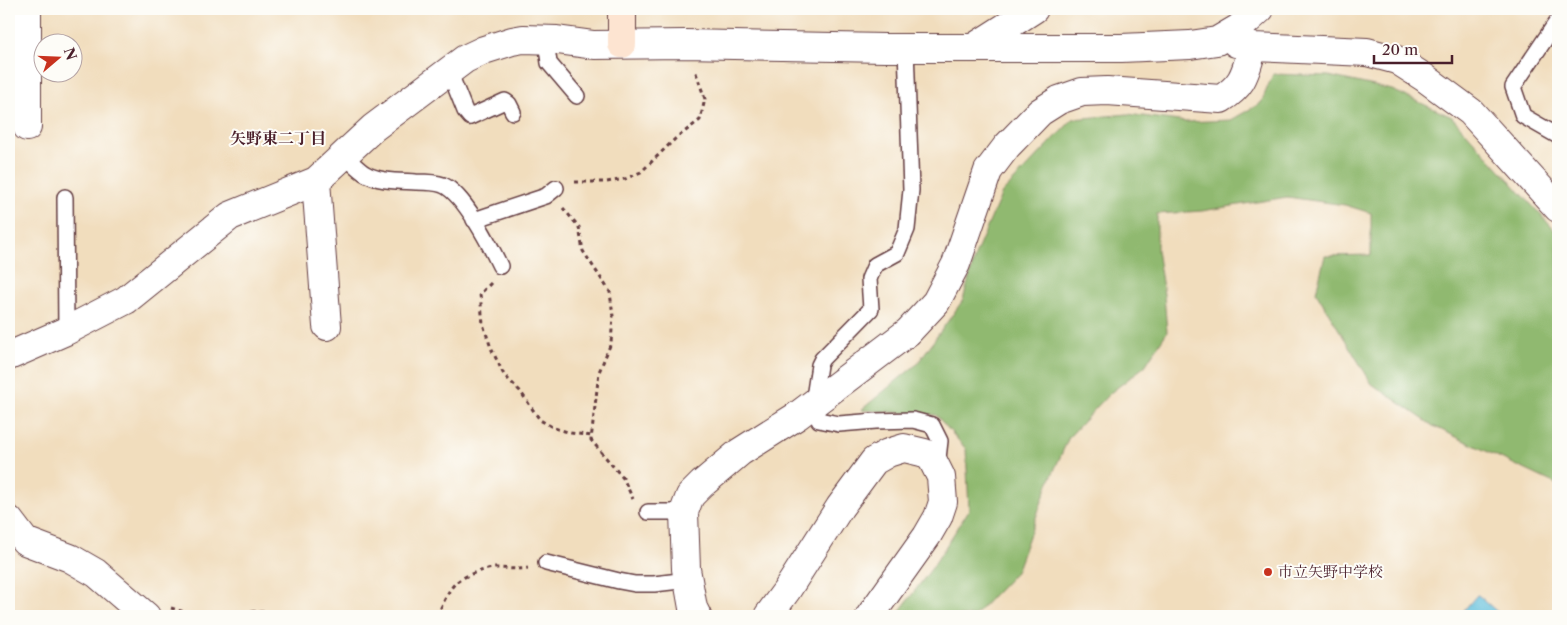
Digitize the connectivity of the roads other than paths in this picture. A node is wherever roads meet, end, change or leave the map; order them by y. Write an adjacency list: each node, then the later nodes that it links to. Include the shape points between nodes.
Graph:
1 (28, 9): 15 (street)
2 (622, 9): 8 (street)
3 (1034, 9): 11 (street)
4 (1260, 9): 7 (street, via 1239,28)
5 (1558, 20): 16 (lane, via 1513,87 1523,116)
6 (546, 40): 8 (street); 12 (street, via 512,41 465,59); 13 (lane, via 549,63)
7 (1217, 41): 9 (street); 11 (street, via 1121,48)
8 (622, 44): 10 (street)
9 (1253, 47): 21 (street, via 1368,52 1397,60 1471,112); 27 (street, via 1242,81 1221,99 1082,92 1059,100 1040,112 988,171 956,264 936,302 908,332)
10 (906, 48): 11 (street); 27 (lane, via 911,190 907,229 897,253 875,265 869,279 870,309 822,359)
11 (973, 48)
12 (449, 71): 14 (lane, via 470,117 505,101); 17 (street, via 373,128)
13 (577, 96)
14 (513, 112)
15 (27, 127)
16 (1558, 136)
17 (344, 155): 18 (street); 22 (lane, via 364,173 384,181 443,185 456,195)
18 (316, 181): 24 (street); 25 (street, via 230,216 126,300)
19 (554, 190): 22 (lane, via 546,196)
20 (65, 197): 25 (lane)
21 (1558, 208)
22 (474, 220): 23 (lane)
23 (500, 266)
24 (327, 326)
25 (66, 331): 26 (street)
26 (9, 356)
27 (814, 404): 28 (lane, via 818,420 839,424 913,420 932,425 940,441); 30 (street, via 724,465 690,496)
28 (937, 466): 36 (street, via 925,452 904,448 874,461); 37 (street, via 943,502 938,517)
29 (648, 512): 30 (lane)
30 (684, 512): 33 (street)
31 (9, 520): 34 (street, via 25,541 70,558 96,573)
32 (546, 563): 33 (lane, via 636,584)
33 (688, 580): 35 (street)
34 (146, 616)
35 (697, 616)
36 (768, 616)
37 (870, 616)

